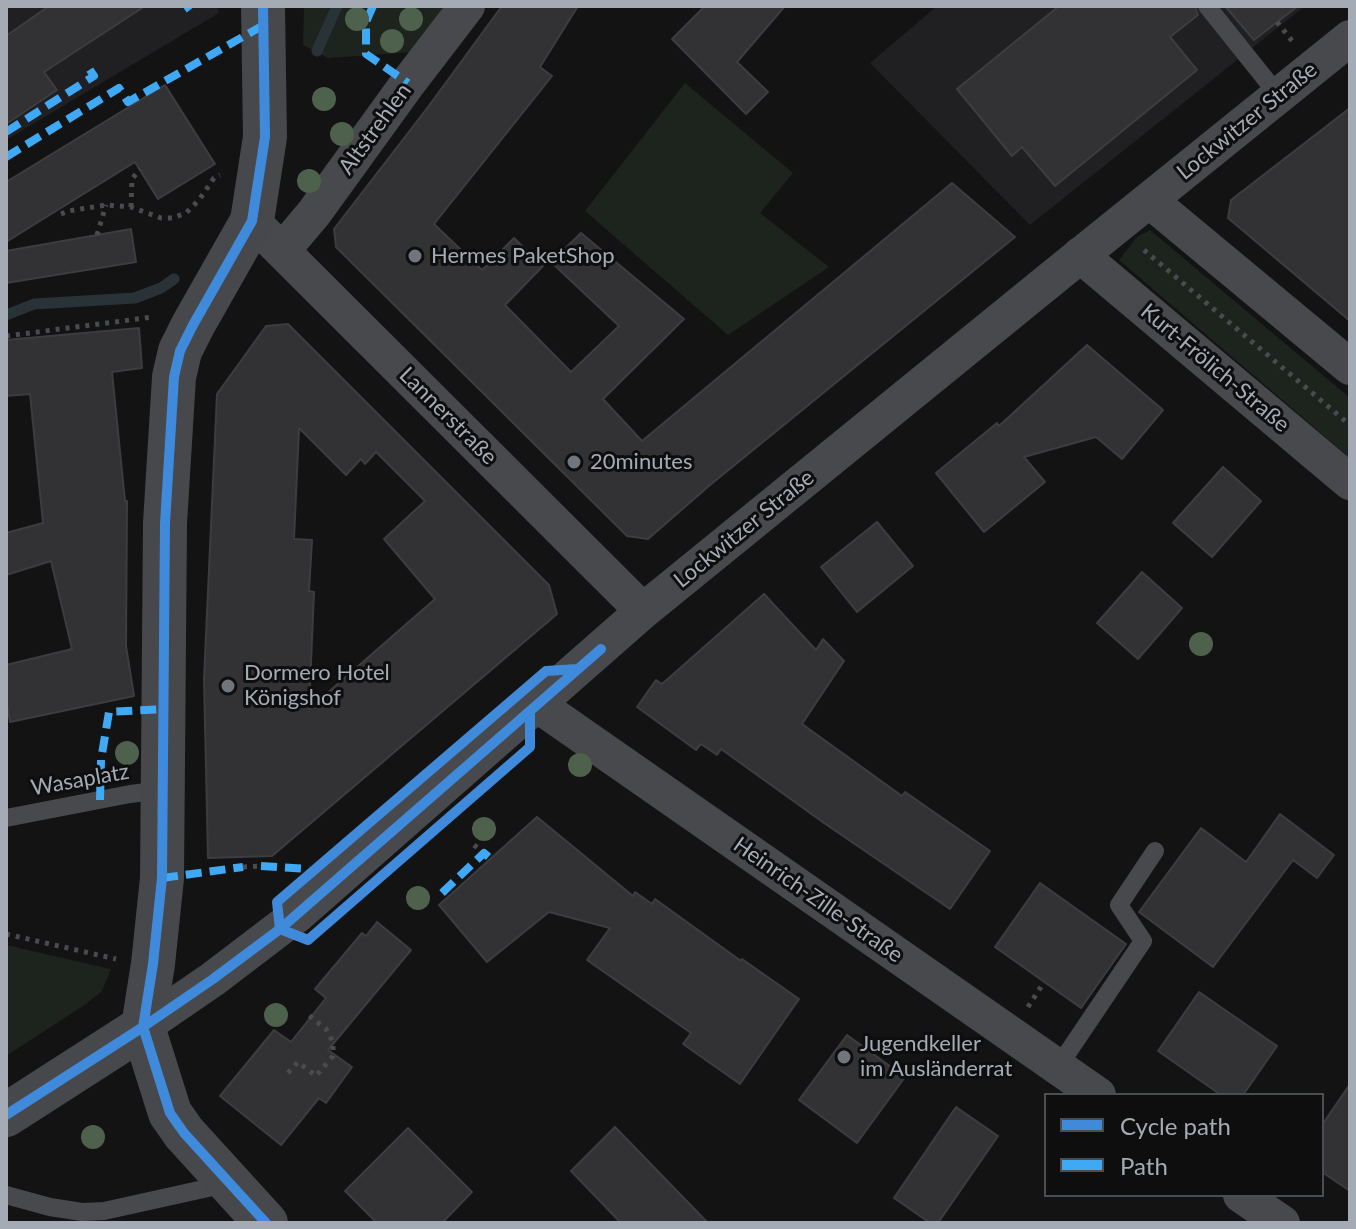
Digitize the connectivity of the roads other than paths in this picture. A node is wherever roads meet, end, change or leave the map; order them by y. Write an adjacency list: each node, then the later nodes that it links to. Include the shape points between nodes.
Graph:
1 (263, 6): 7 (street, via 261,158)
2 (467, 6): 7 (street, Altstrehlen, via 314,213)
3 (1207, 6): 5 (lane)
4 (1350, 38): 5 (street, Lockwitzer Straße)
5 (1279, 96): 6 (street, Lockwitzer Straße)
6 (1149, 200): 8 (street, Lockwitzer Straße); 9 (street)
7 (267, 236): 11 (street, Lannerstraße); 13 (street, via 193,325 174,377 165,523)
8 (1080, 255): 10 (street, Kurt-Frölich-Straße); 11 (street, Lockwitzer Straße)
9 (1350, 367)
10 (1350, 482)
11 (643, 611): 12 (street, Lockwitzer Straße)
12 (538, 705): 16 (street, Lockwitzer Straße, via 297,915); 17 (street, Heinrich-Zille-Straße)
13 (163, 790): 14 (lane, Wasaplatz); 16 (street, via 162,878)
14 (6, 818)
15 (1155, 851): 17 (lane, via 1119,905 1143,941)
16 (143, 1027): 19 (street); 20 (street, via 170,1113)
17 (1058, 1067): 18 (street, Heinrich-Zille-Straße)
18 (1095, 1093)
19 (6, 1115)
20 (229, 1183): 23 (lane); 24 (street)
21 (6, 1195): 23 (lane)
22 (1244, 1197): 25 (street)
23 (102, 1217)
24 (266, 1223)
25 (1282, 1223)

